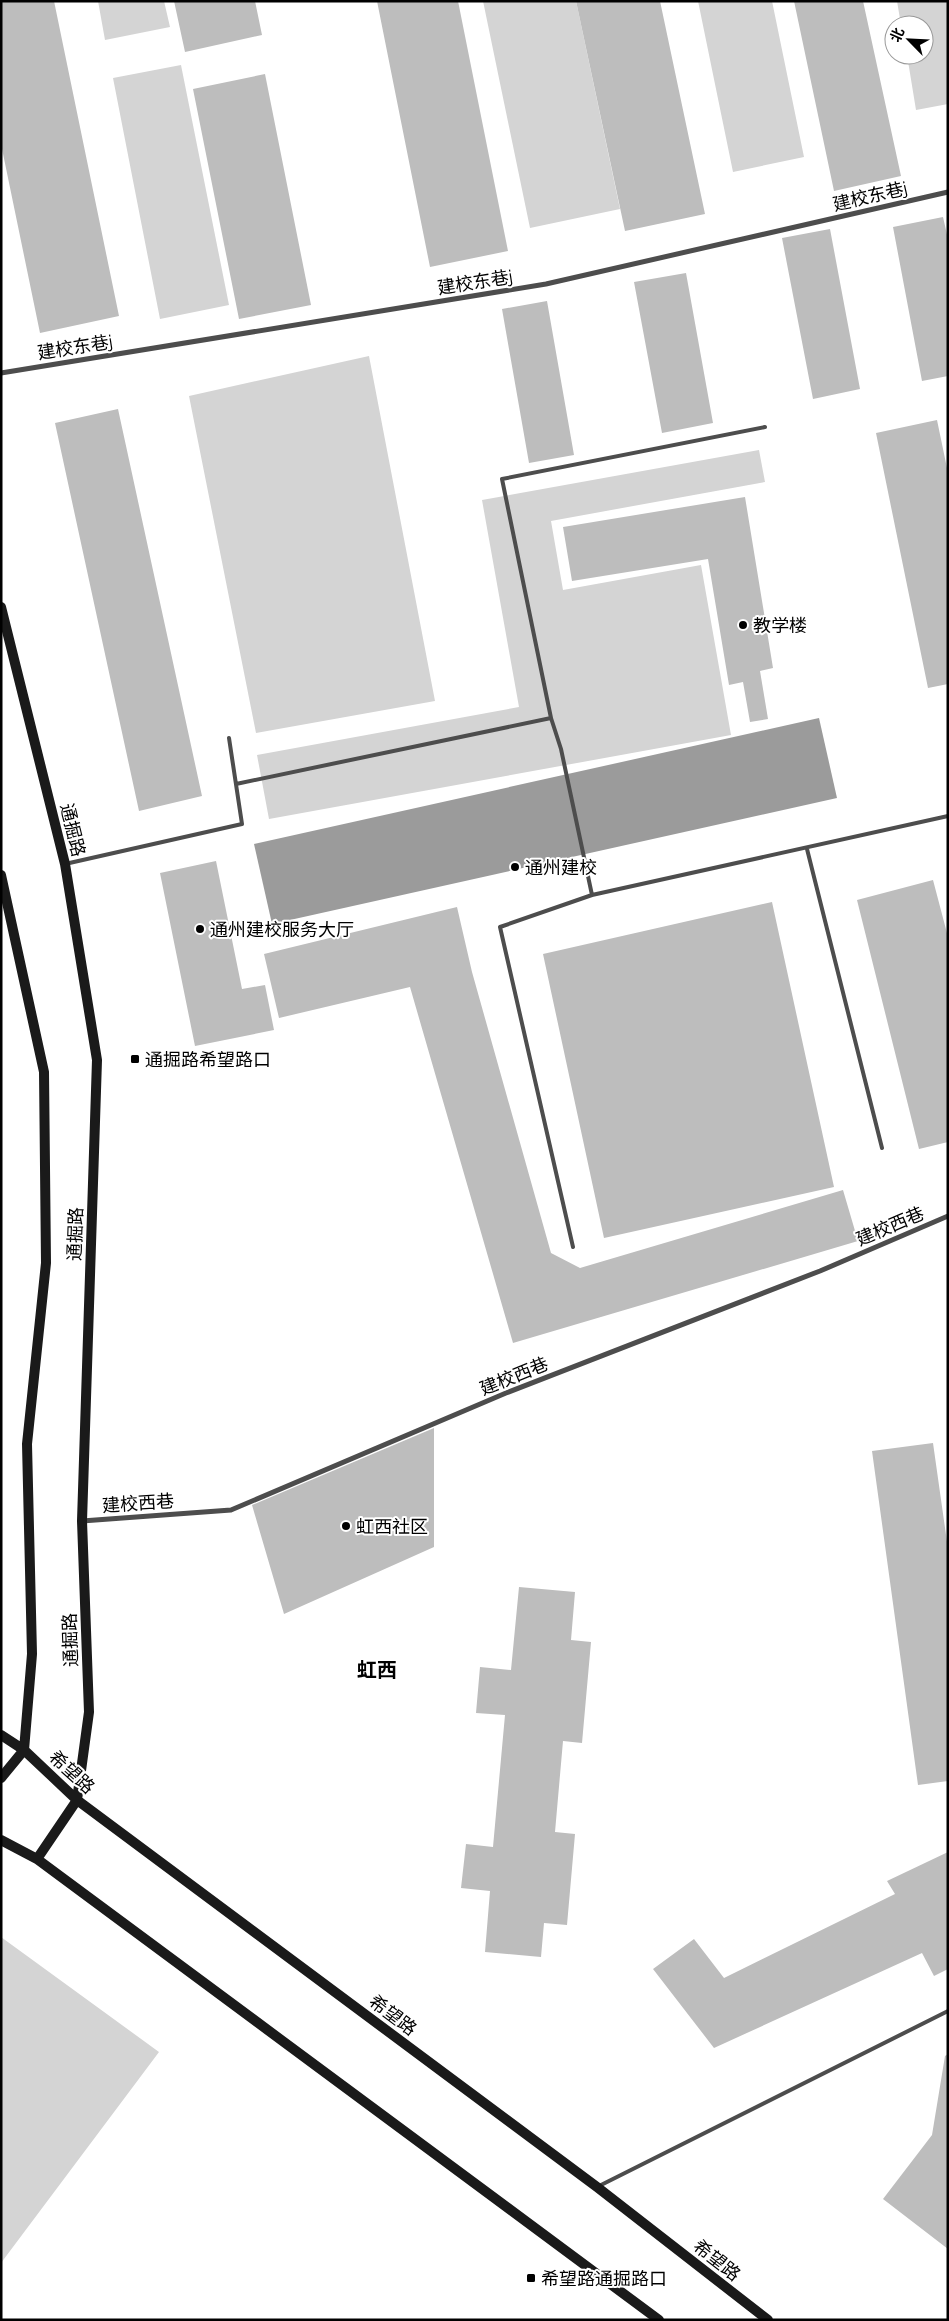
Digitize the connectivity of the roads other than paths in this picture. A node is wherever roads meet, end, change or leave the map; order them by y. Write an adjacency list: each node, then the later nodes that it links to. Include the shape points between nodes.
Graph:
1 (948, 192): 2 (street, 建校东巷j, via 546,284)
2 (1, 374)
3 (765, 428): 5 (lane, via 502,480)
4 (1, 607): 10 (main road, 通掘路)
5 (551, 718): 7 (lane); 12 (lane, via 561,750)
6 (229, 738): 7 (lane)
7 (236, 784): 10 (lane, via 242,824)
8 (948, 816): 9 (lane)
9 (807, 848): 12 (lane); 13 (lane)
10 (65, 864): 16 (main road, 通掘路, via 97,1060)
11 (1, 875): 18 (main road, 通掘路, via 44,1072 46,1263 27,1444 32,1654)
12 (592, 896): 15 (lane, via 500,927)
13 (882, 1148)
14 (948, 1216): 16 (street, 建校西巷, via 820,1271 506,1393 231,1510)
15 (574, 1248)
16 (82, 1521): 20 (main road, 通掘路, via 88,1712)
17 (1, 1735): 18 (main road, 希望路)
18 (24, 1750): 19 (main road); 20 (main road, 希望路)
19 (1, 1778)
20 (77, 1800): 22 (main road, 通掘路); 24 (main road, 希望路)
21 (1, 1840): 22 (main road)
22 (37, 1860): 25 (main road)
23 (948, 2011): 24 (lane)
24 (596, 2187): 26 (main road, 希望路)
25 (659, 2320)
26 (768, 2320)

